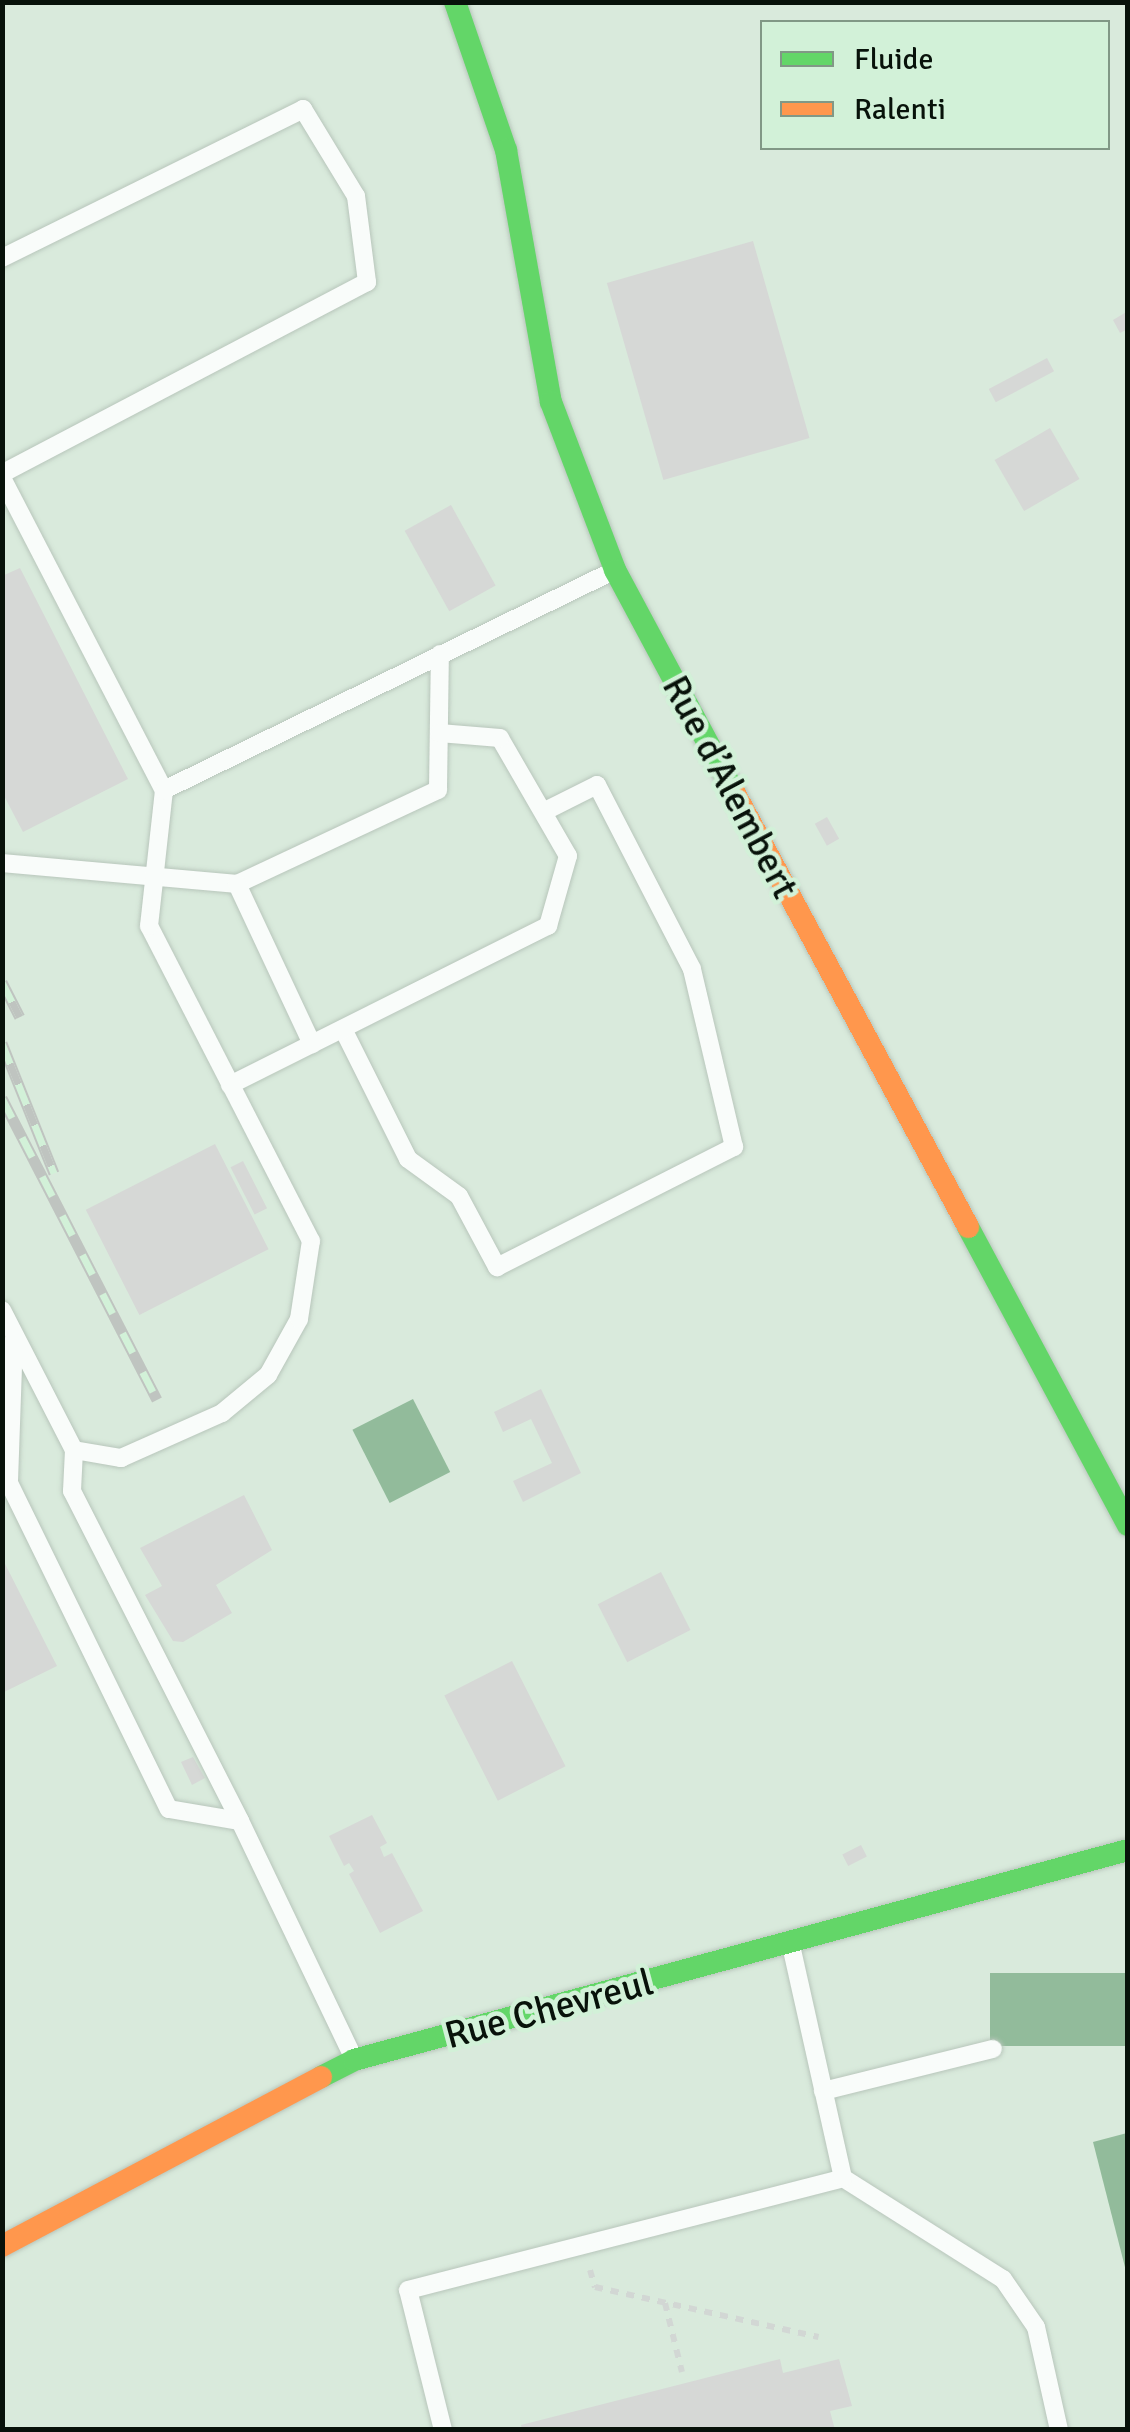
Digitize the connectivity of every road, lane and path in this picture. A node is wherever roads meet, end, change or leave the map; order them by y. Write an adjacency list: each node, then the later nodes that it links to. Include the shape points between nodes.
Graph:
1 (455, 2): 4 (street, Rue d’Alembert, via 506,150 551,402)
2 (2, 258): 3 (lane, via 303,109 356,196 367,282)
3 (2, 476): 7 (lane)
4 (616, 570): 5 (lane); 18 (street, Rue d’Alembert)
5 (440, 654): 6 (lane); 7 (lane)
6 (438, 733): 8 (lane, via 500,738); 11 (lane, via 438,790)
7 (164, 790): 10 (lane)
8 (543, 812): 12 (lane, via 568,856 548,926); 12 (lane, via 597,785 692,969 734,1147 497,1267 460,1196 408,1158)
9 (2, 862): 10 (lane)
10 (155, 875): 11 (lane); 14 (lane, via 149,926)
11 (237, 884): 13 (lane)
12 (343, 1029): 13 (lane)
13 (312, 1044): 14 (lane)
14 (230, 1085): 17 (lane, via 311,1241 299,1320 268,1375 222,1413 121,1458)
15 (2, 1310): 16 (lane)
16 (14, 1332): 17 (lane); 19 (lane, via 9,1483 170,1808)
17 (74, 1450): 19 (lane, via 72,1491)
18 (1128, 1525)
19 (240, 1821): 23 (lane)
20 (1128, 1850): 21 (street, Rue Chevreul)
21 (790, 1946): 23 (street, Rue Chevreul); 24 (lane)
22 (993, 2048): 24 (lane)
23 (354, 2060): 27 (street, Rue Chevreul)
24 (824, 2091): 25 (lane)
25 (843, 2178): 26 (lane); 32 (lane, via 1004,2279 1036,2327)
26 (583, 2245): 28 (path, via 595,2287); 31 (lane, via 408,2290)
27 (2, 2246)
28 (665, 2303): 29 (path); 30 (path)
29 (818, 2337)
30 (682, 2372)
31 (444, 2430)
32 (1060, 2430)

